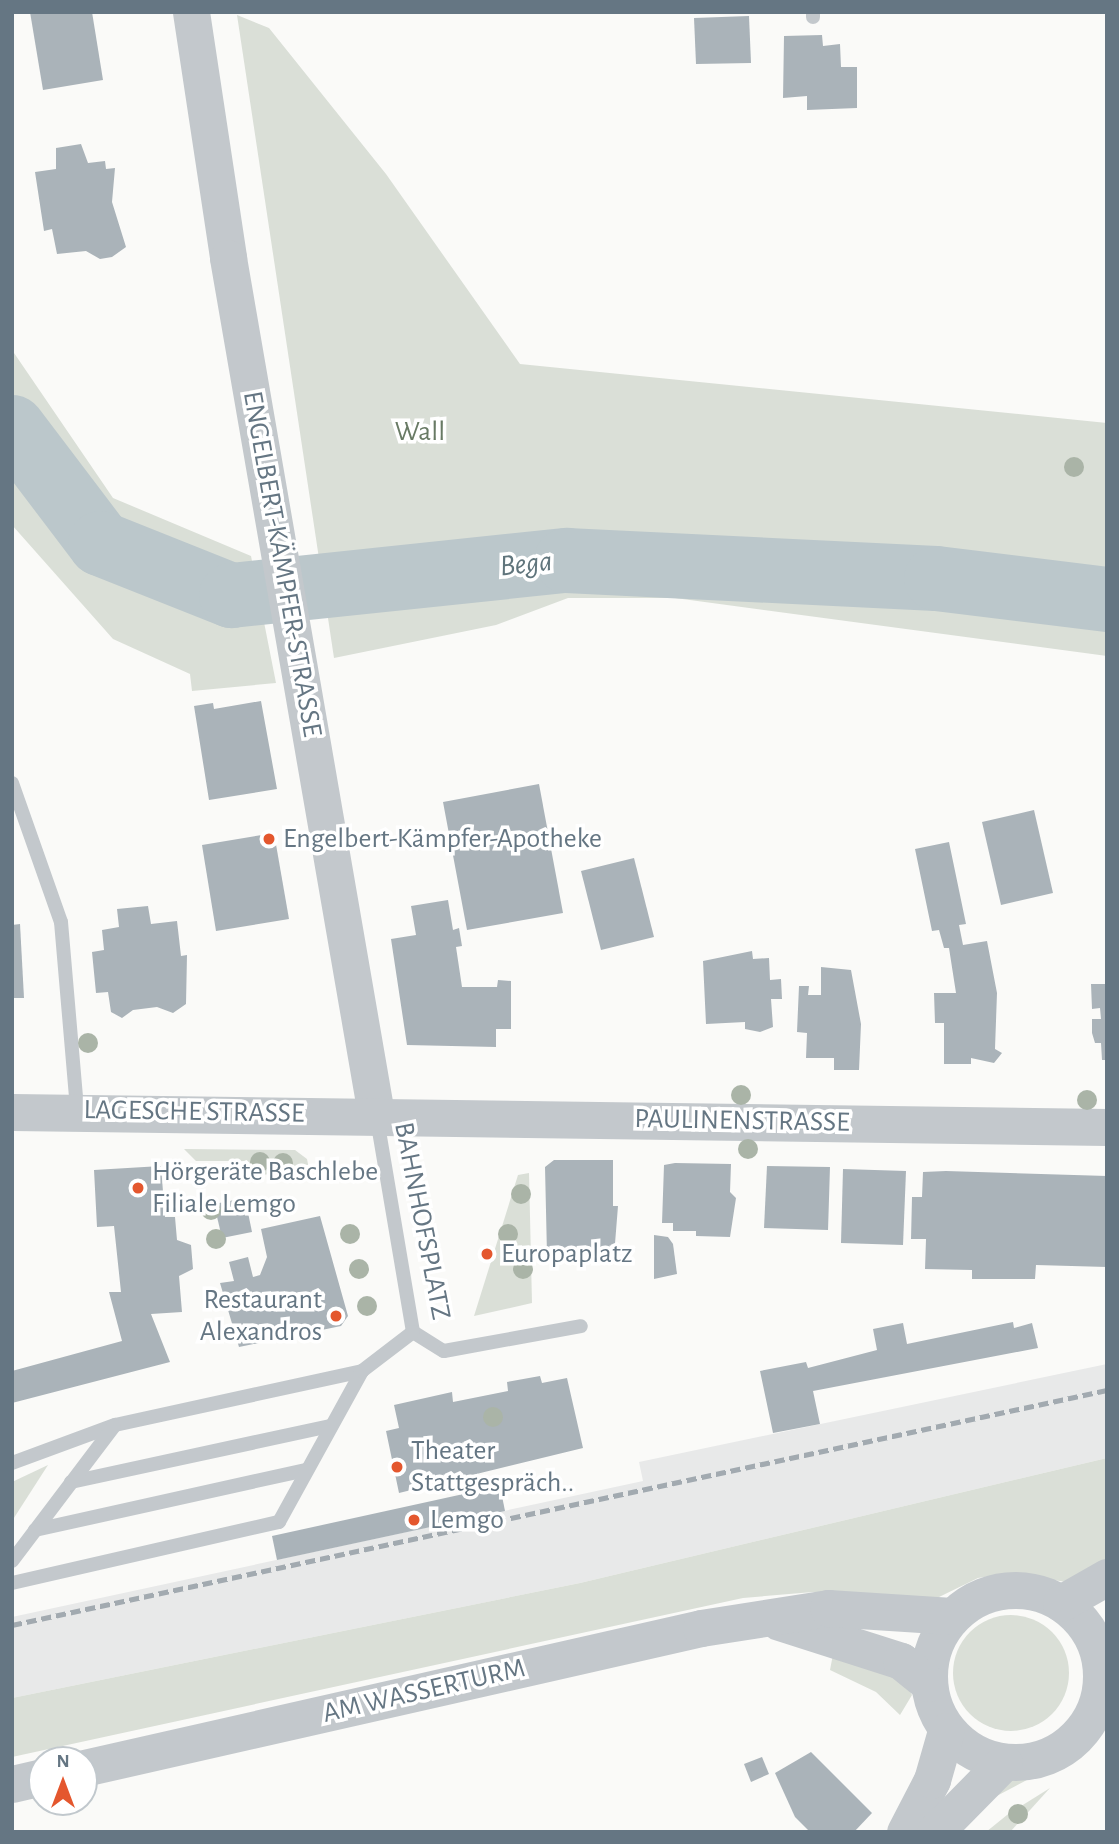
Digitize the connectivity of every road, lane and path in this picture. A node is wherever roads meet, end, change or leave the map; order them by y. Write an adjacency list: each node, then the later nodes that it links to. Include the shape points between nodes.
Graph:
1 (191, 12): 5 (street, ENGELBERT-KÄMPFER-STRASSE)
2 (12, 783): 3 (lane, via 61,922)
3 (77, 1110): 4 (street, LAGESCHE STRASSE); 5 (street, LAGESCHE STRASSE)
4 (12, 1112)
5 (376, 1114): 6 (street, PAULINENSTRASSE); 8 (lane, BAHNHOFSPLATZ)
6 (1107, 1127)
7 (581, 1326): 8 (lane, BAHNHOFSPLATZ, via 444,1351)
8 (413, 1332): 9 (lane)
9 (362, 1371): 10 (lane); 11 (lane)
10 (115, 1425): 12 (lane); 14 (lane)
11 (330, 1426): 13 (lane); 14 (lane)
12 (12, 1463)
13 (305, 1470): 15 (lane); 18 (lane, via 279,1522)
14 (71, 1482): 15 (lane)
15 (35, 1530): 16 (lane)
16 (12, 1561)
17 (1107, 1577): 19 (street)
18 (12, 1583)
19 (1061, 1602): 20 (street, via 1034,1592 1004,1590 976,1598); 22 (street)
20 (952, 1616): 21 (street, AM WASSERTURM, via 828,1608); 23 (street, via 934,1647)
21 (764, 1619): 23 (street, AM WASSERTURM, via 817,1630 901,1661); 26 (street, AM WASSERTURM, via 701,1628)
22 (1101, 1634): 25 (street, via 1098,1701 1084,1728 1062,1749 1035,1760)
23 (928, 1683): 24 (street)
24 (946, 1731): 25 (street, via 967,1748); 27 (street, via 932,1780)
25 (1004, 1762): 28 (street)
26 (98, 1765)
27 (905, 1832)
28 (935, 1832)

